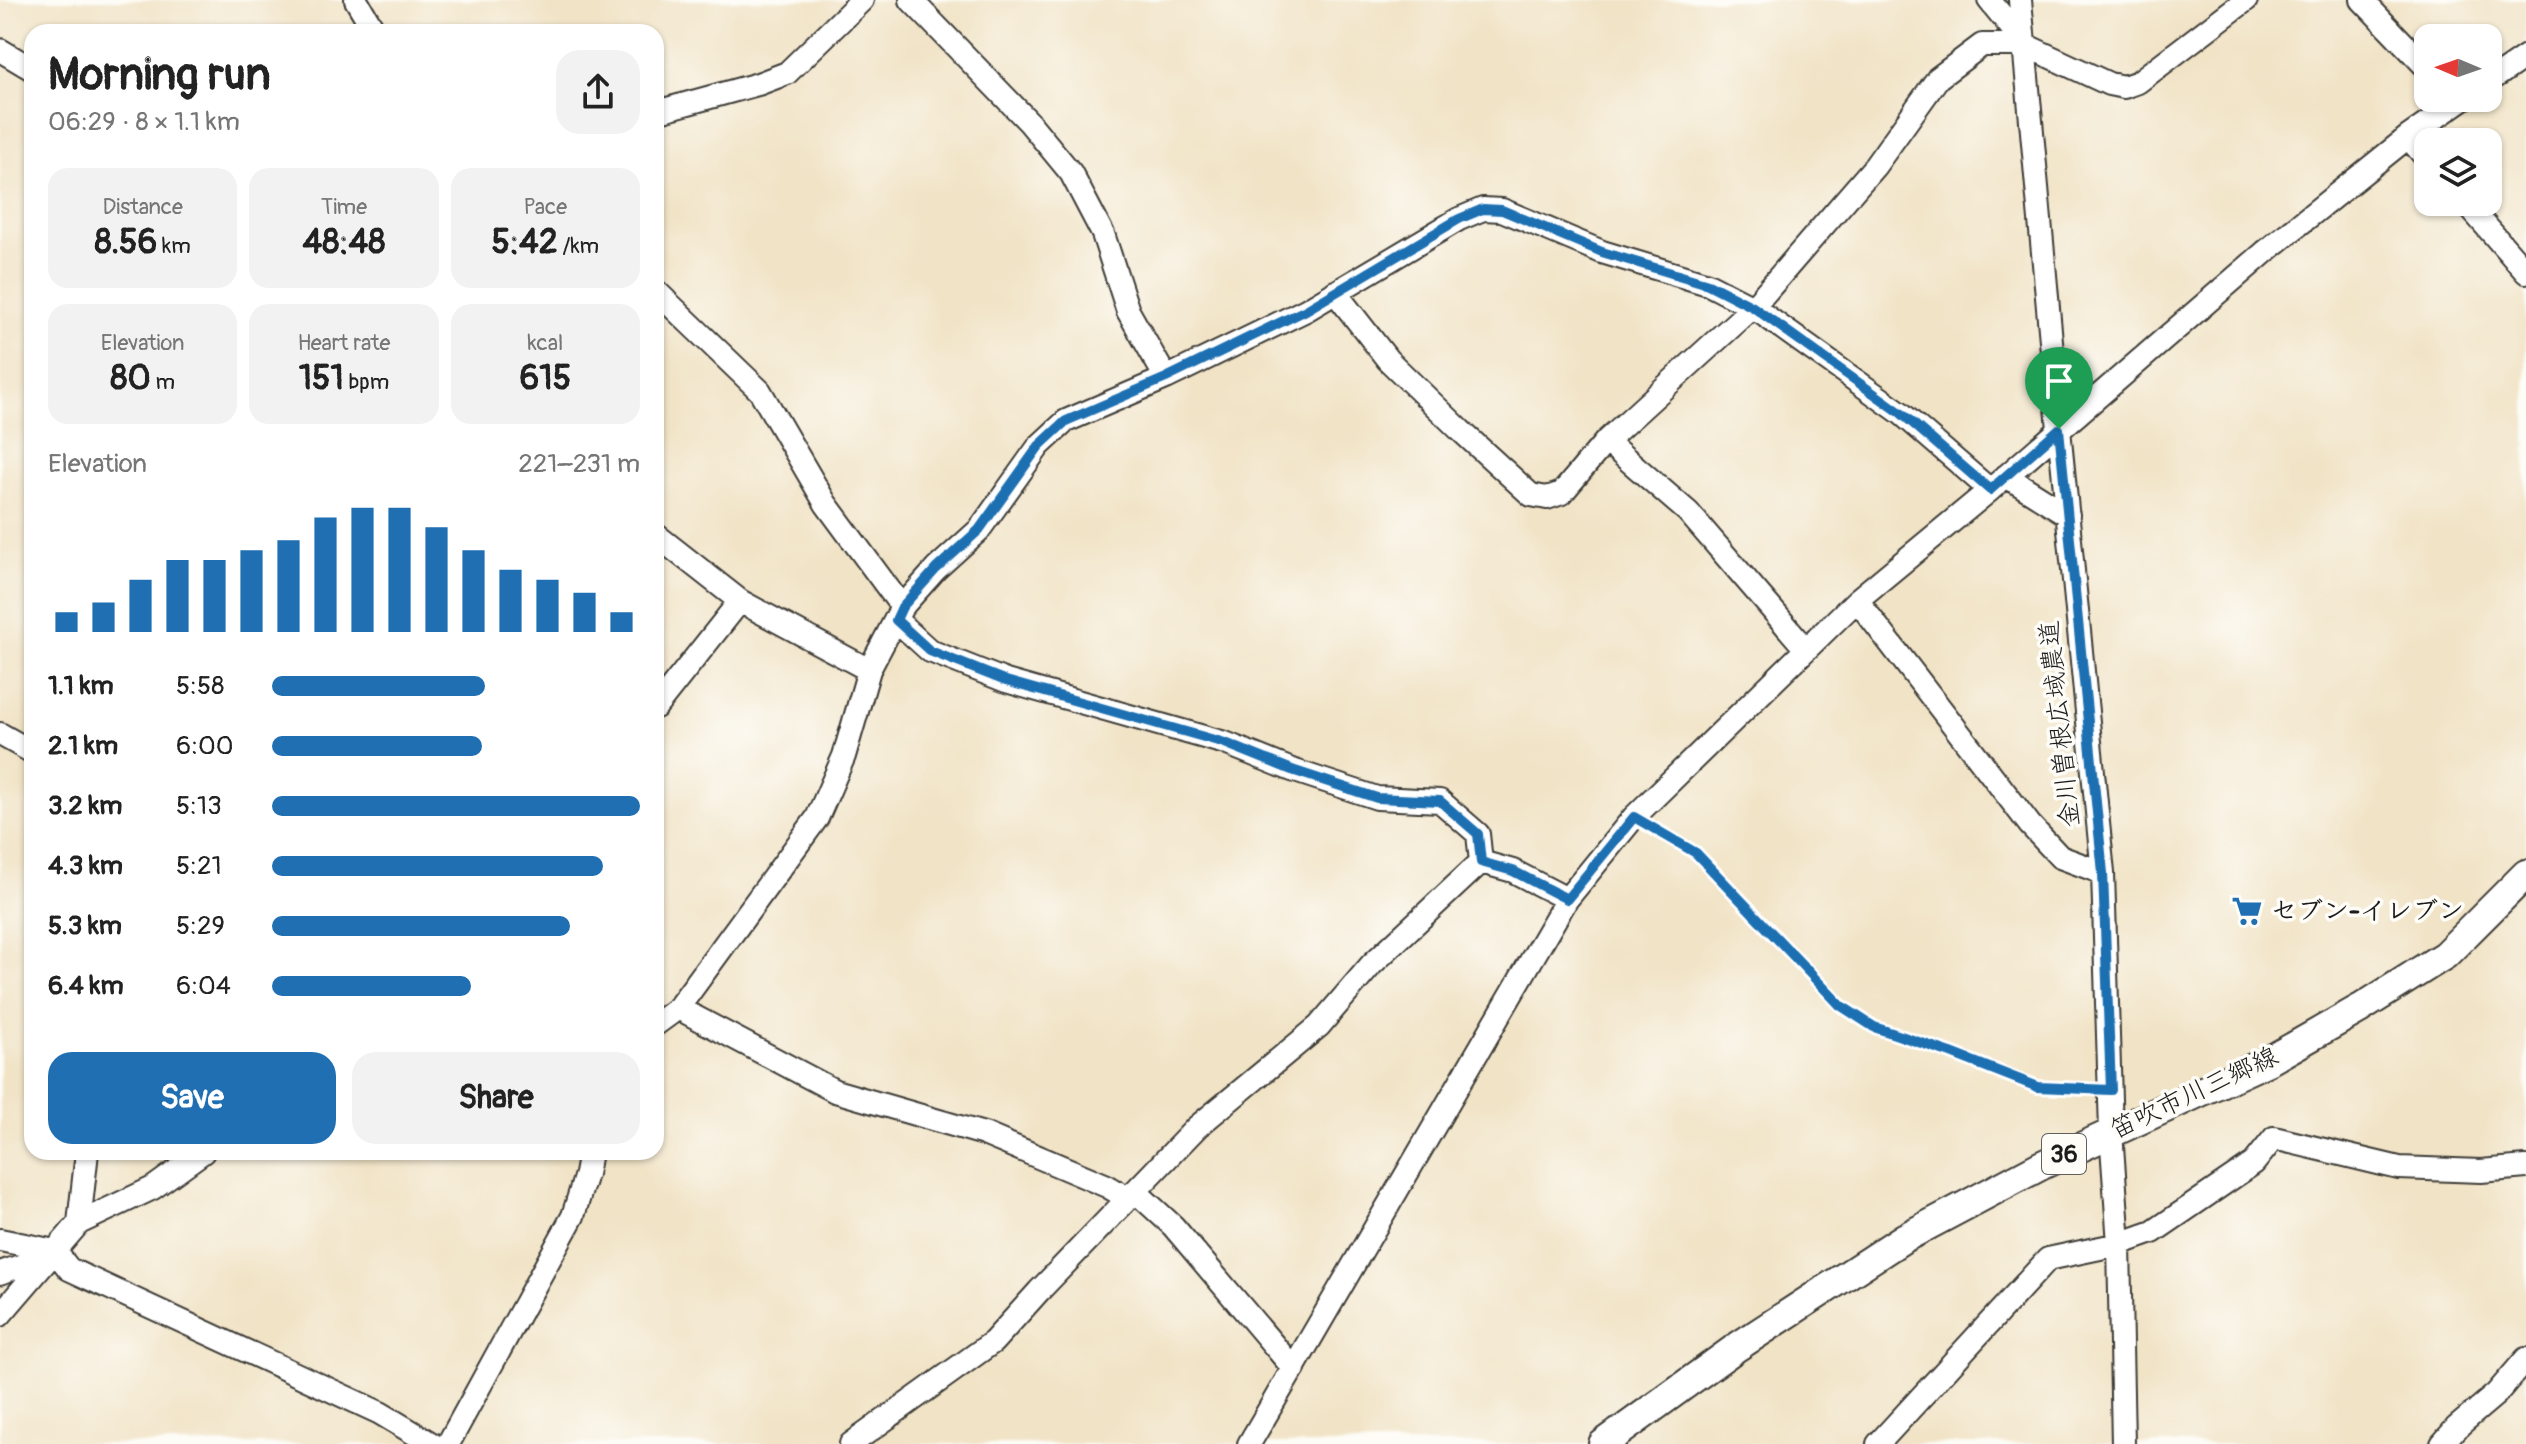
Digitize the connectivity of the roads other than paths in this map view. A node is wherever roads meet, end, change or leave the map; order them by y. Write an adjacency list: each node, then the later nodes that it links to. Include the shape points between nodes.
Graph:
1 (356, 0): 8 (street)
2 (862, 0): 15 (street, via 787,73)
3 (911, 0): 24 (street, via 1071,173 1103,234 1128,311)
4 (1989, 0): 9 (street)
5 (2020, 0): 9 (street, 金川曽根広域農道)
6 (2246, 0): 9 (street, via 2138,82 2124,87)
7 (2362, 0): 11 (street)
8 (370, 24)
9 (2025, 45): 23 (street, via 1982,45 1938,78 1875,166); 25 (street, 金川曽根広域農道)
10 (0, 51): 13 (street)
11 (2414, 54)
12 (2526, 56): 14 (street)
13 (24, 64)
14 (2502, 72)
15 (664, 110)
16 (2442, 112): 17 (street)
17 (2408, 137): 18 (street); 25 (street)
18 (2414, 144)
19 (2477, 216): 20 (street)
20 (2526, 272)
21 (1335, 292): 23 (street, via 1483,209 1502,210 1602,252 1708,284); 24 (street); 26 (street, via 1388,360 1531,495 1547,498 1562,493)
22 (664, 299): 32 (street, via 760,391)
23 (1753, 307): 26 (street); 27 (street)
24 (1166, 378): 32 (street, via 1066,421 1039,446 979,530 936,569)
25 (2059, 429): 27 (street); 28 (street, 金川曽根広域農道)
26 (1606, 441): 33 (street, via 1688,512)
27 (1998, 483): 28 (street); 30 (street)
28 (2068, 515): 39 (street, 金川曽根広域農道)
29 (664, 541): 31 (street)
30 (1857, 600): 33 (street); 39 (street, via 2030,825 2060,857)
31 (740, 601): 34 (street); 35 (street)
32 (899, 614): 34 (street); 38 (street, via 930,651 1006,681 1225,743 1377,798 1440,801 1478,834)
33 (1806, 649): 41 (street, via 1634,817)
34 (869, 670): 42 (street, via 844,756 817,818)
35 (664, 697)
36 (0, 734): 37 (street)
37 (24, 748)
38 (1481, 862): 41 (street, via 1513,871); 49 (street, via 1372,964 1319,1026 1197,1127)
39 (2103, 873): 44 (street, 金川曽根広域農道)
40 (2526, 874): 44 (main road, 笛吹市川三郷線 / 36, via 2445,955 2373,1000 2270,1060)
41 (1567, 899): 57 (street)
42 (678, 1008): 43 (street); 49 (street, via 835,1091 984,1134)
43 (664, 1018)
44 (2111, 1132): 52 (street, 金川曽根広域農道); 62 (main road, 笛吹市川三郷線 / 36, via 1904,1238 1737,1347)
45 (86, 1160): 50 (street)
46 (192, 1160): 50 (street, via 153,1188)
47 (589, 1160): 59 (street, via 573,1216)
48 (2526, 1167): 52 (street, via 2399,1168 2274,1138 2254,1163 2153,1232)
49 (1132, 1195): 57 (street, via 1173,1226); 60 (street, via 993,1342)
50 (79, 1223): 53 (street)
51 (0, 1240): 53 (street)
52 (2119, 1244): 63 (street, via 2048,1259); 64 (street, 金川曽根広域農道)
53 (52, 1253): 54 (street); 55 (street); 58 (street, via 69,1269 380,1413)
54 (0, 1273)
55 (0, 1315)
56 (2526, 1359): 65 (street)
57 (1294, 1369): 61 (street)
58 (432, 1444)
59 (448, 1444)
60 (851, 1444)
61 (1249, 1444)
62 (1603, 1444)
63 (1878, 1444)
64 (2123, 1444)
65 (2442, 1444)

